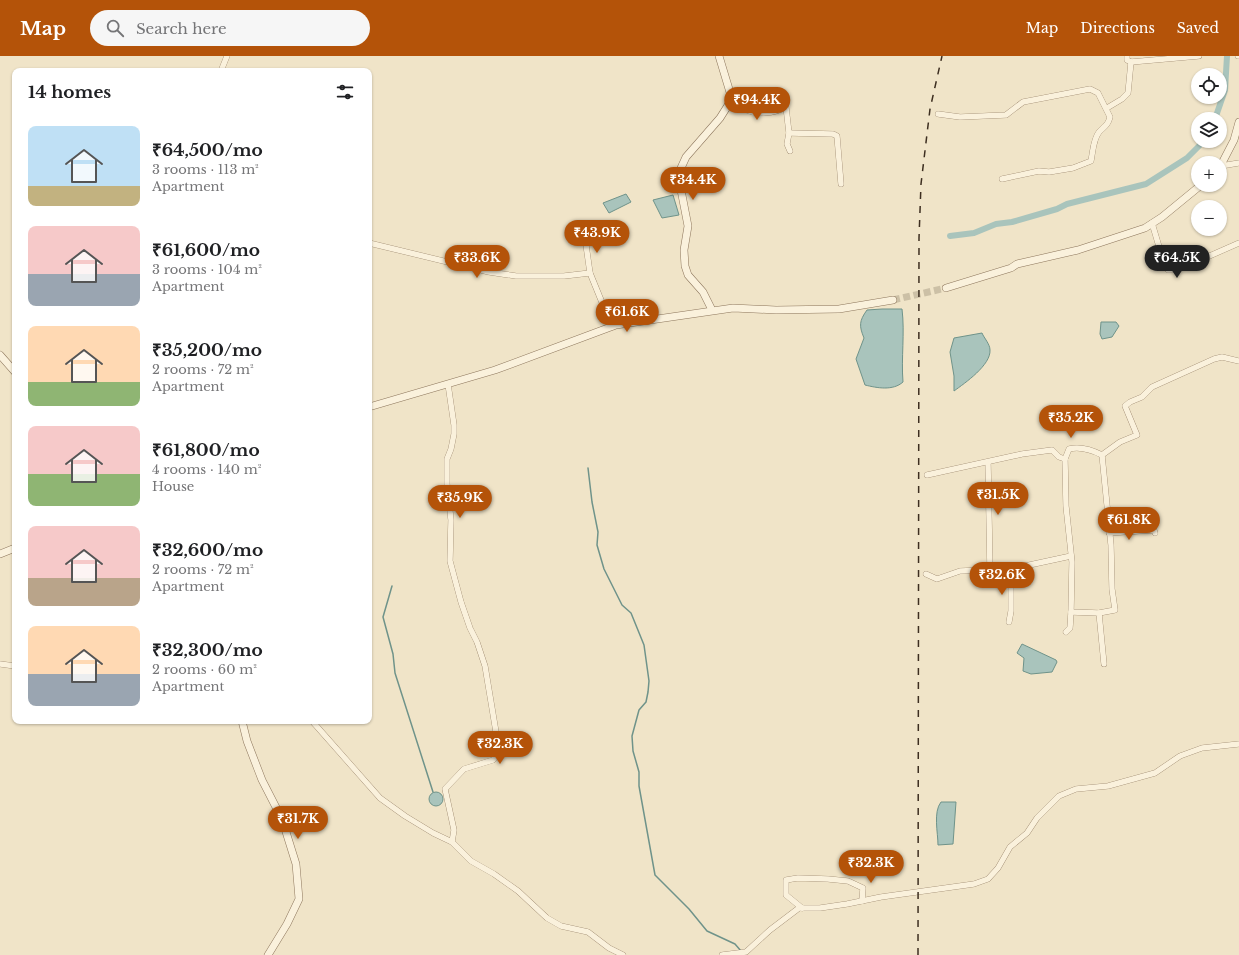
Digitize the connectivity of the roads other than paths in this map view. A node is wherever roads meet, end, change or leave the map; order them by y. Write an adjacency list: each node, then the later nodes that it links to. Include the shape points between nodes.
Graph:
1 (228, 56): 6 (street)
2 (720, 56): 7 (street)
3 (1127, 56): 5 (street, via 1127,60)
4 (1199, 56): 5 (street)
5 (1131, 62): 8 (street, via 1128,93 1122,100)
6 (222, 68)
7 (732, 99): 11 (street, via 746,110 754,112 774,112 786,106); 26 (street, via 720,118 686,157 681,168 681,190 688,226 684,266 688,275 703,292)
8 (1106, 108): 9 (street, via 1098,93 1090,89 1023,102 1006,115 960,117); 16 (street, via 1110,117 1108,125 1100,131 1094,142 1091,161 1073,168)
9 (938, 114)
10 (1239, 122): 13 (street)
11 (789, 133): 12 (street, via 787,144); 17 (street, via 837,136)
12 (790, 151)
13 (1226, 156)
14 (1239, 162): 15 (street)
15 (1227, 165)
16 (1002, 178)
17 (840, 184)
18 (1192, 192): 19 (street)
19 (1152, 223): 21 (street, via 1168,270 1189,265); 24 (street, via 1133,233 1078,250 1017,264)
20 (585, 238): 23 (street)
21 (1239, 243)
22 (372, 244): 23 (street, via 489,272 516,276)
23 (590, 273): 27 (street)
24 (946, 288)
25 (892, 300): 26 (street, via 839,309)
26 (712, 310): 27 (street)
27 (612, 327): 31 (street, via 495,370)
28 (0, 355): 30 (street)
29 (1239, 361): 33 (street, via 1214,359 1152,387 1142,397 1130,402 1125,406 1137,435 1120,442)
30 (12, 369)
31 (448, 384): 32 (street); 55 (street, via 454,420 454,434 447,459 451,520 450,561 488,680 497,739 497,751 493,760 464,769 445,788 454,830)
32 (372, 406)
33 (1102, 455): 34 (street, via 1084,448 1074,448 1069,449); 37 (street)
34 (1065, 459): 35 (street, via 1058,457 1052,450); 41 (street)
35 (988, 462): 36 (street); 43 (street)
36 (927, 475)
37 (1109, 533): 38 (street, via 1154,530); 46 (street, via 1115,610)
38 (1155, 533)
39 (12, 549): 40 (street)
40 (0, 554)
41 (1071, 556): 42 (street); 45 (street)
42 (1011, 569): 43 (street); 47 (street)
43 (990, 570): 44 (street, via 960,571 937,579)
44 (926, 574)
45 (1071, 612): 46 (street); 48 (street, via 1070,628)
46 (1099, 613): 50 (street)
47 (1009, 622)
48 (1066, 632)
49 (0, 664): 51 (street)
50 (1104, 664)
51 (12, 666)
52 (243, 724): 59 (street, via 262,780 282,819 296,871 299,899)
53 (315, 724): 55 (street, via 380,798 433,833)
54 (1239, 744): 56 (street, via 1202,748 1180,756 1155,773 1108,786 1076,789 1059,796 1037,818 1027,833 1010,847 998,868 988,879 974,884)
55 (452, 842): 60 (street, via 471,861 518,891 547,918 561,926 588,932)
56 (862, 901): 57 (street, via 820,908); 57 (street, via 863,888 848,881 798,878 786,880 786,895)
57 (802, 908): 58 (street, via 770,930)
58 (749, 953): 61 (street)
59 (268, 955)
60 (623, 955)
61 (722, 955)

